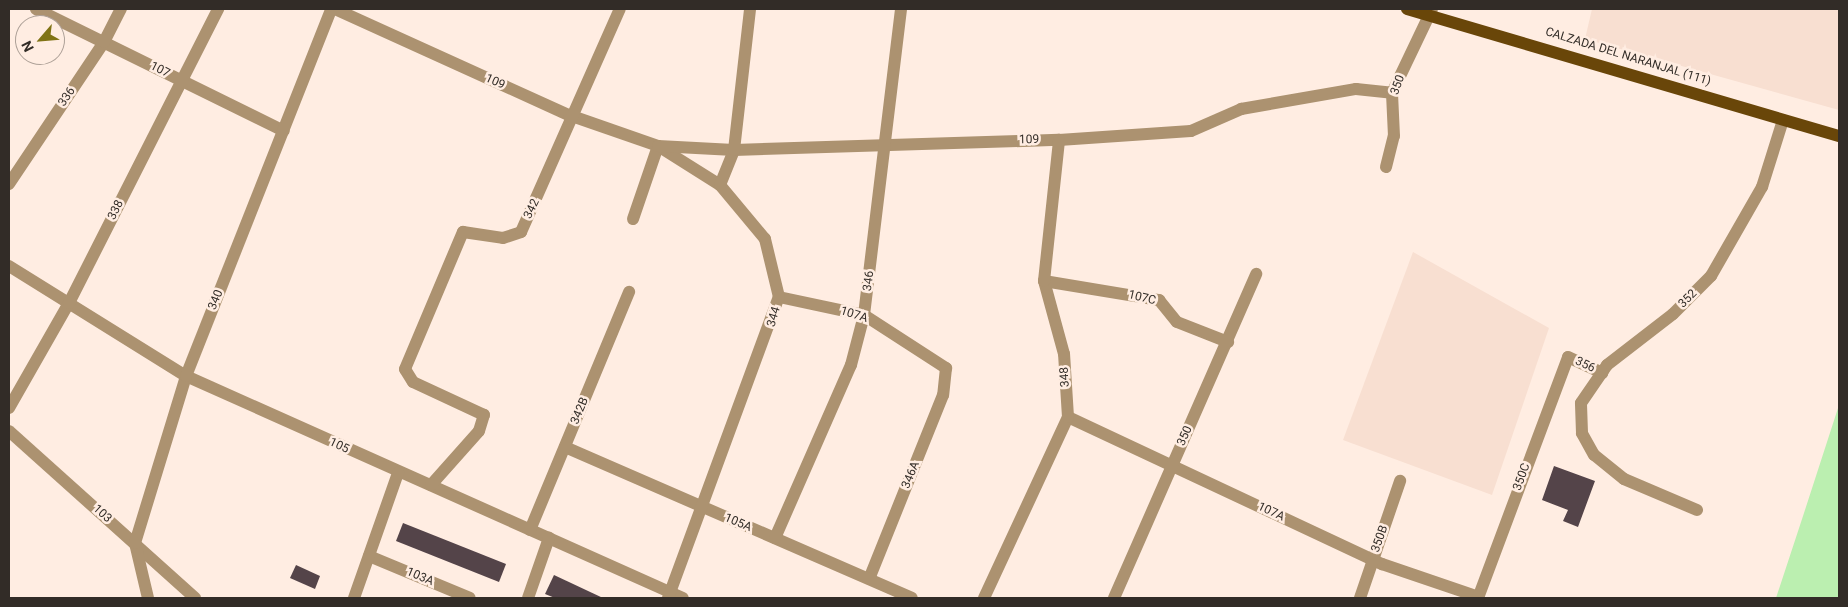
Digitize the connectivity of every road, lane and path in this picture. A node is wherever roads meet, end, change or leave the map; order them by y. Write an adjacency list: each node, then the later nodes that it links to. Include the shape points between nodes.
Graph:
1 (36, 9): 11 (street, 107)
2 (121, 9): 11 (street, 336)
3 (218, 9): 12 (street, 338)
4 (331, 9): 16 (street, 340)
5 (335, 9): 14 (street, 109)
6 (620, 9): 14 (street, 342)
7 (750, 9): 21 (street)
8 (901, 9): 19 (street, 346)
9 (1407, 9): 10 (main road, CALZADA DEL NARANJAL (111))
10 (1431, 12): 13 (street, 350); 15 (main road, CALZADA DEL NARANJAL (111))
11 (104, 42): 12 (street, 107); 23 (street, 336)
12 (181, 81): 16 (street, 107); 31 (street, 338)
13 (1392, 93): 18 (street, 109, via 1356,90 1241,109 1191,131); 22 (street, 350, via 1394,136)
14 (569, 115): 20 (street, 109); 45 (street, 342, via 564,141 521,232 504,238 463,232 405,369 413,382 484,415 479,431)
15 (1783, 120): 17 (main road, CALZADA DEL NARANJAL (111)); 36 (street, 352, via 1762,187 1711,276)
16 (284, 131): 37 (street, 340)
17 (1839, 136)
18 (1059, 140): 19 (street, 109); 28 (street, 348)
19 (887, 142): 21 (street, 109); 32 (street, 346)
20 (658, 146): 21 (street, 109); 24 (street, 109); 25 (street)
21 (734, 150): 24 (street)
22 (1386, 167)
23 (9, 184)
24 (720, 185): 30 (street, 344, via 765,239)
25 (633, 219)
26 (9, 266): 31 (street, 105)
27 (1256, 274): 33 (street, 350)
28 (1044, 281): 33 (street, 107C, via 1159,300 1178,322); 39 (street, 348, via 1064,354)
29 (629, 292): 41 (street, 342B)
30 (779, 297): 32 (street, 107A); 46 (street, 344)
31 (69, 303): 37 (street, 105); 38 (street, 338)
32 (864, 315): 35 (street, 107A); 50 (street, 346, via 851,365)
33 (1228, 342): 42 (street, 350)
34 (1568, 356): 36 (street, 356); 66 (street, 350C)
35 (946, 368): 54 (street, 346A, via 943,395)
36 (1602, 373): 47 (street, 352, via 1581,403 1582,433 1594,455 1624,479)
37 (186, 376): 43 (street, 105); 51 (street, 340)
38 (9, 408)
39 (1068, 417): 42 (street, 107A); 63 (street, 348)
40 (9, 431): 51 (street, 103)
41 (565, 447): 46 (street, 105A); 48 (street, 342B)
42 (1172, 466): 53 (street, 107A); 64 (street, 350)
43 (398, 473): 45 (street, 105); 52 (street)
44 (1400, 481): 53 (street, 350B)
45 (431, 485): 48 (street, 105)
46 (704, 509): 50 (street, 105A); 55 (street, 344)
47 (1697, 510)
48 (530, 530): 49 (street, 105)
49 (549, 538): 55 (street, 105); 60 (street)
50 (775, 538): 54 (street, 105A)
51 (135, 543): 56 (street); 57 (street, 103)
52 (369, 556): 58 (street); 59 (street, 103A)
53 (1372, 560): 65 (street, 350B); 66 (street, 107A)
54 (869, 580): 62 (street, 105A)
55 (669, 596): 61 (street, 105)
56 (148, 598)
57 (195, 598)
58 (354, 598)
59 (470, 598)
60 (528, 598)
61 (683, 598)
62 (912, 598)
63 (984, 598)
64 (1114, 598)
65 (1360, 598)
66 (1479, 598)

